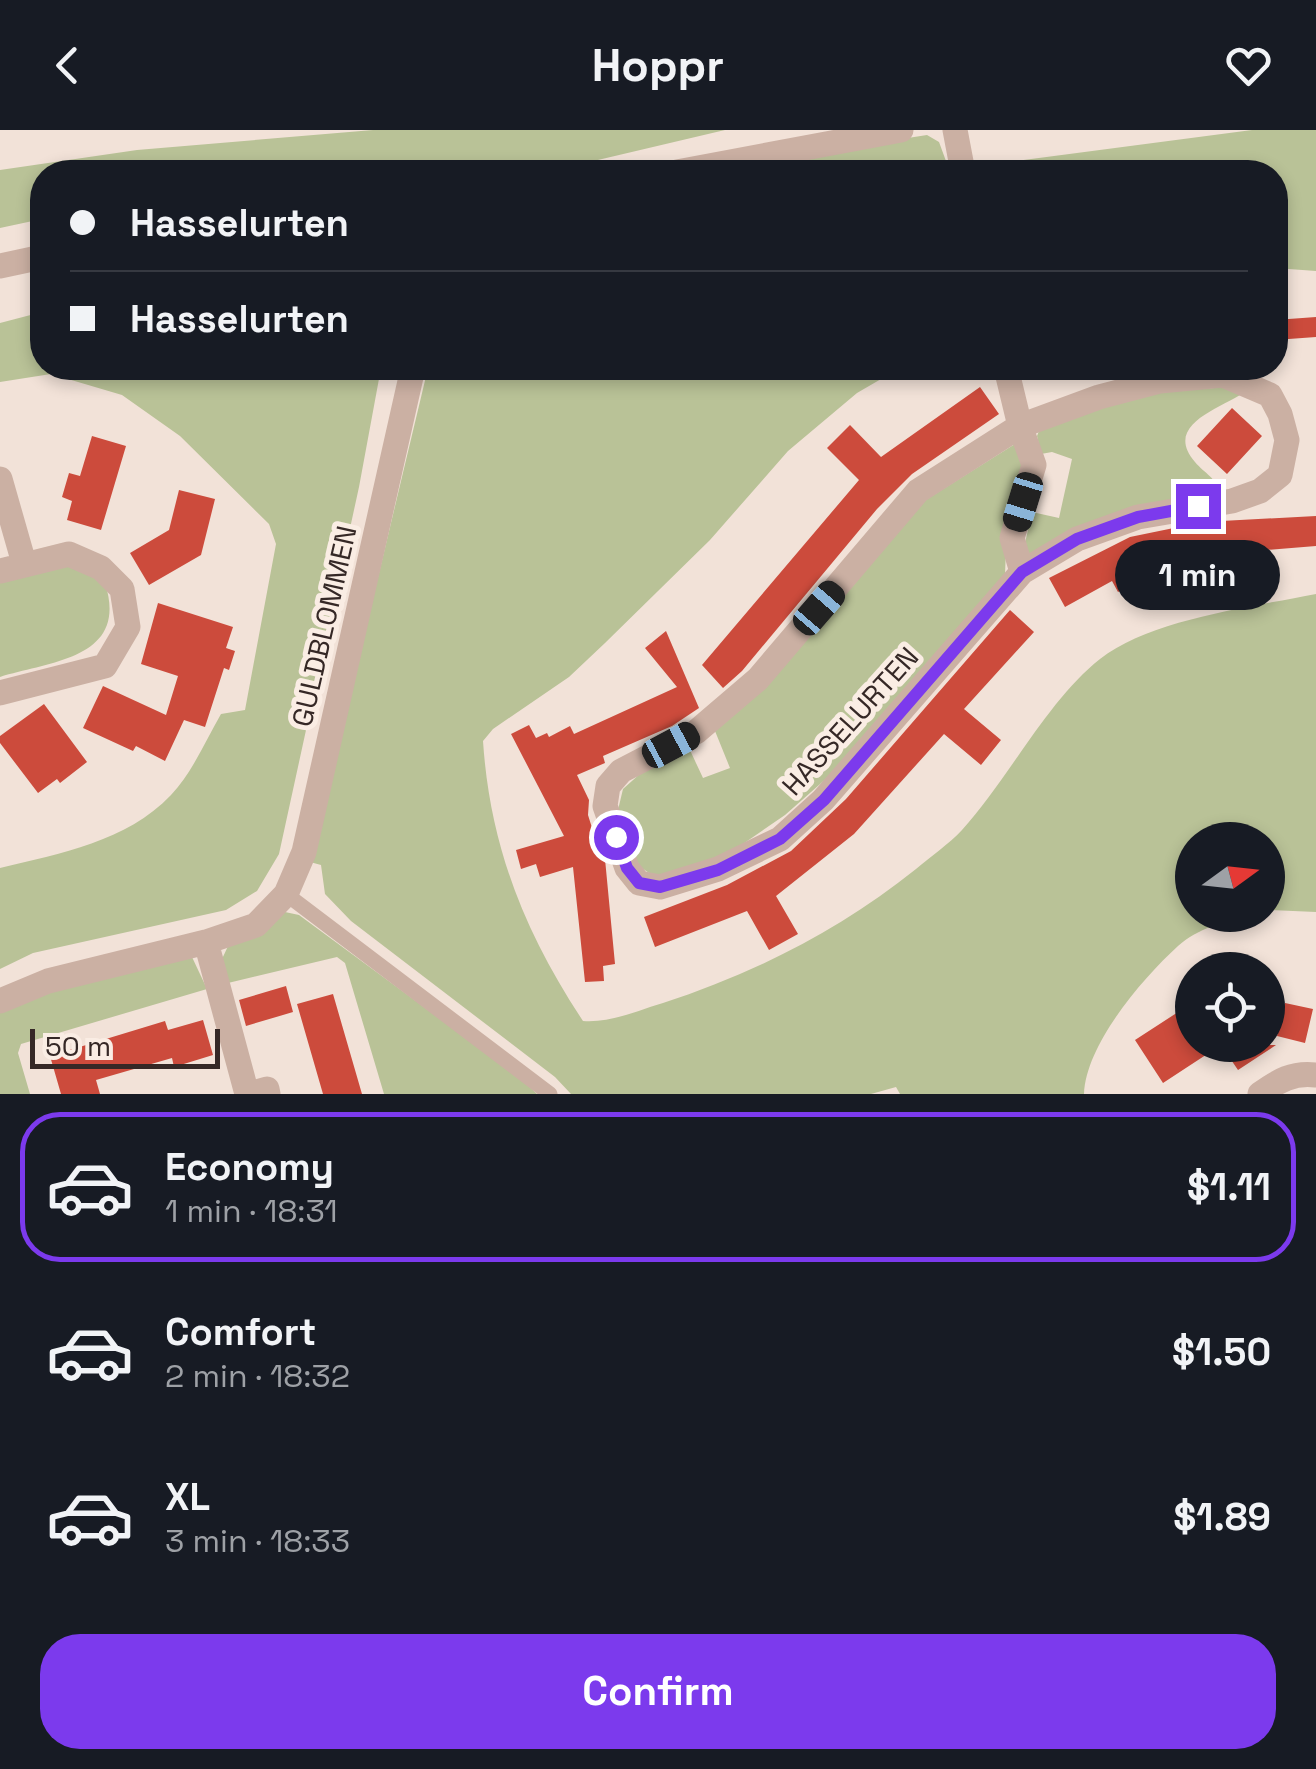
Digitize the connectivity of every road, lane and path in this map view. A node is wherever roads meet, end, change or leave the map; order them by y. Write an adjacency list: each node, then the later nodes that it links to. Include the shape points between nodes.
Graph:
1 (901, 130): 3 (street)
2 (955, 130): 5 (street)
3 (874, 132): 4 (street)
4 (735, 160)
5 (961, 160)
6 (30, 260): 7 (street)
7 (0, 266)
8 (410, 380): 17 (street, GULDBLOMMEN, via 304,852)
9 (1009, 380): 12 (street)
10 (1178, 380): 12 (street, HASSELURTEN)
11 (1235, 380): 15 (street, HASSELURTEN, via 1270,395 1280,414 1287,440 1280,475 1232,501 1138,517 1077,539)
12 (1020, 426): 15 (street, via 1034,465 1012,538); 15 (street, HASSELURTEN, via 918,491 758,678 696,732 621,771 608,786 605,806 627,868 639,883 660,887 718,870 780,839 824,800)
13 (0, 480): 14 (street)
14 (12, 567): 16 (street, via 70,554 101,568 122,589 128,628 105,666)
15 (1022, 572)
16 (0, 694)
17 (286, 894): 18 (street, GULDBLOMMEN, via 256,925); 23 (lane)
18 (206, 942): 19 (street, GULDBLOMMEN, via 48,981); 21 (street)
19 (0, 1001)
20 (1316, 1076): 24 (street, via 1282,1079)
21 (248, 1094): 22 (street)
22 (268, 1094)
23 (550, 1094)
24 (1260, 1094)

